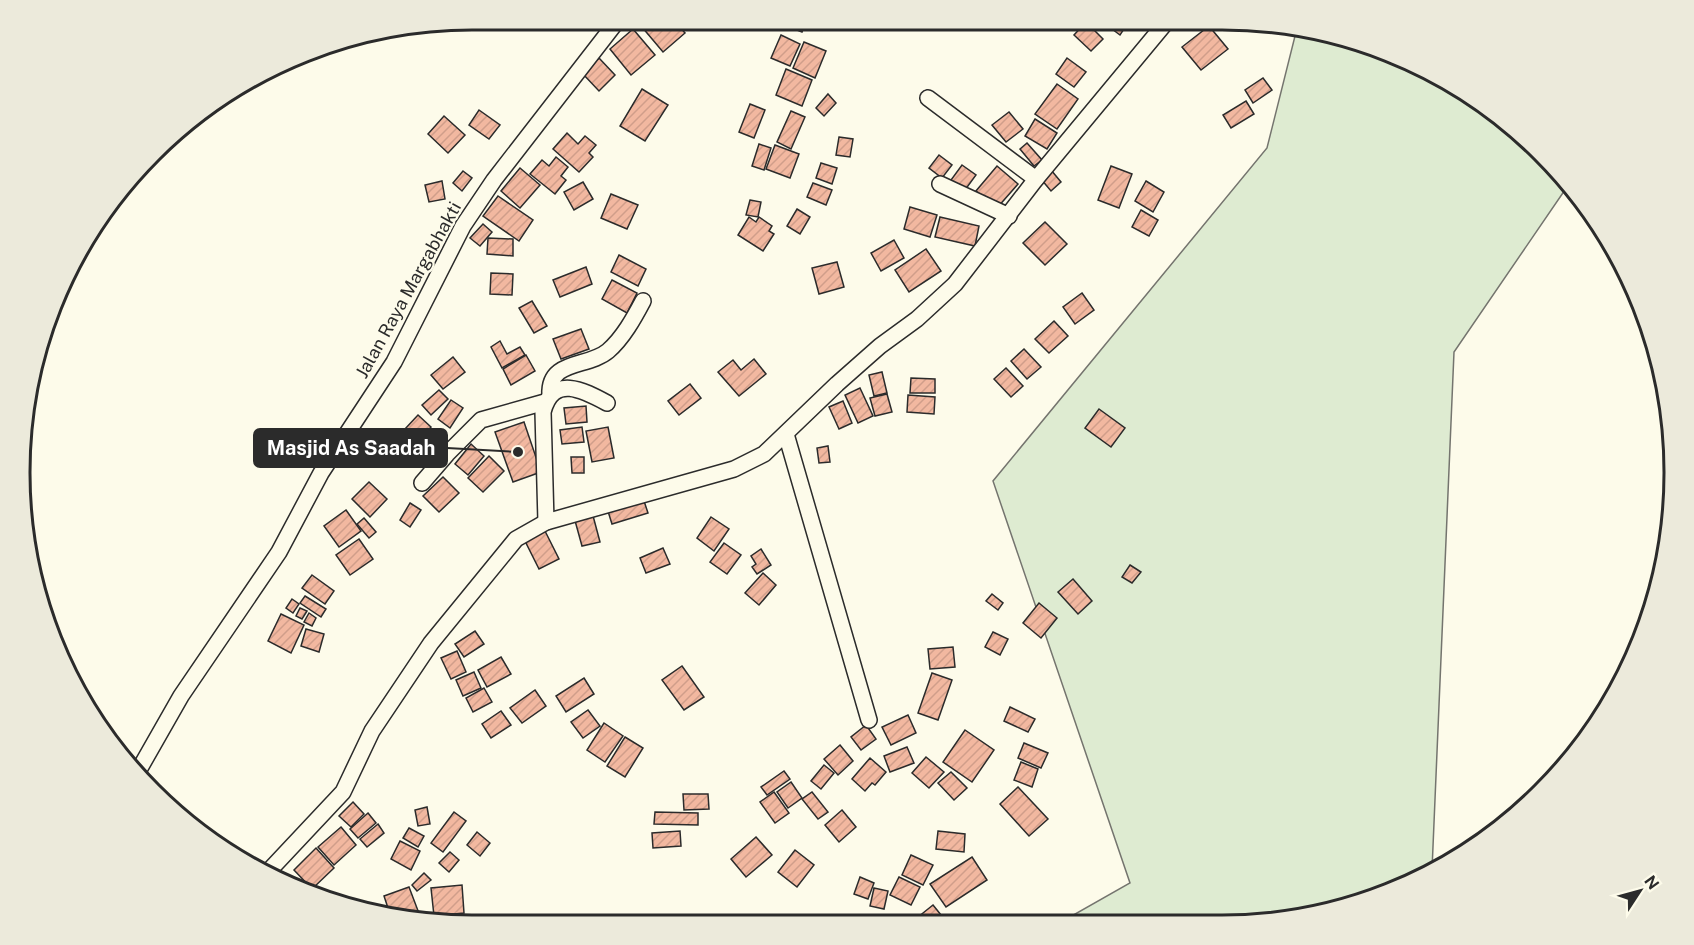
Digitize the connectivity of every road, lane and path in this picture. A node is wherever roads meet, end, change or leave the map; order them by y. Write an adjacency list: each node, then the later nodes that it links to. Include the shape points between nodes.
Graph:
1 (610, 30): 14 (street, Jalan Raya Margabhakti, via 463,226 394,362 321,472 279,552 181,696)
2 (1160, 30): 4 (street)
3 (927, 99): 4 (street)
4 (1036, 179): 6 (street)
5 (940, 184): 6 (street)
6 (1009, 216): 10 (street, via 955,284 837,384)
7 (643, 301): 8 (street, via 609,350 596,359 558,371 549,384)
8 (548, 398): 9 (street, via 573,388); 11 (street, via 481,420); 12 (street, via 543,412)
9 (607, 403)
10 (786, 434): 12 (street, via 764,454 734,469); 13 (street)
11 (422, 483)
12 (546, 522): 15 (street, via 516,538 453,615 372,731 343,792)
13 (869, 720)
14 (141, 765)
15 (273, 867)

